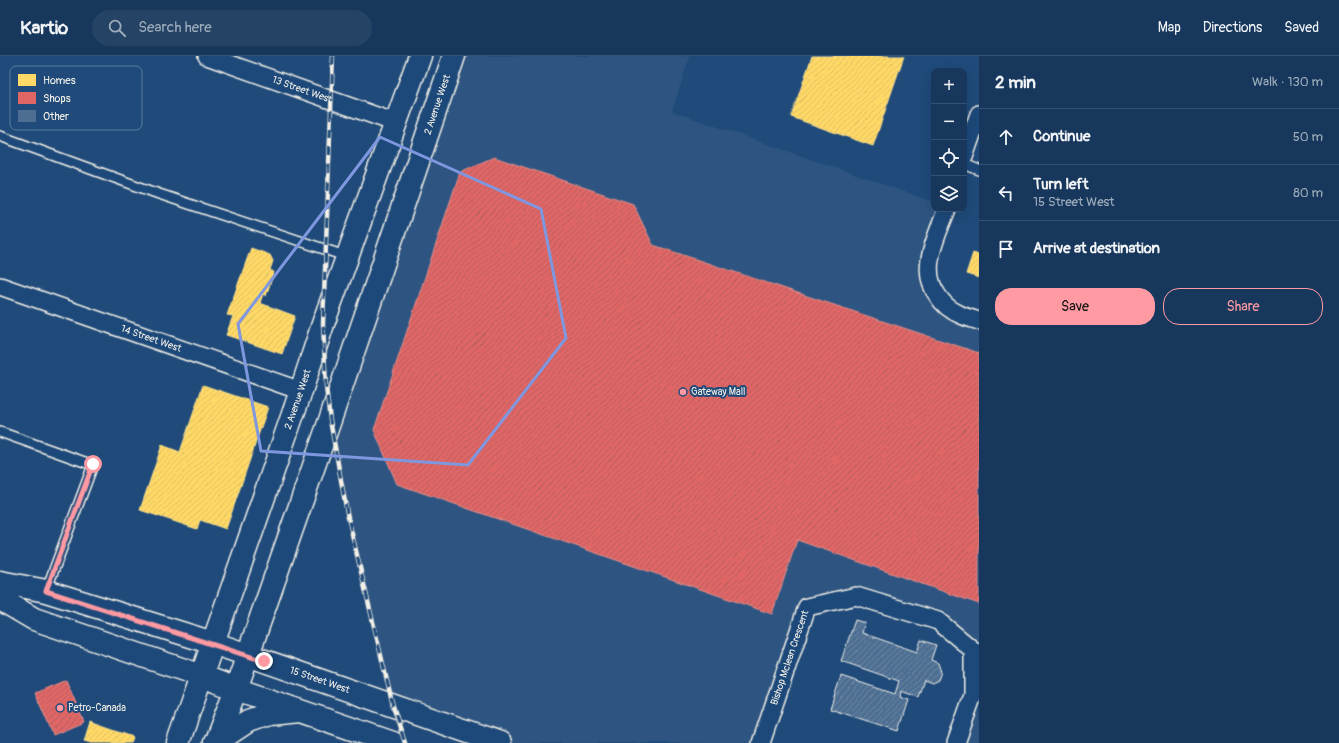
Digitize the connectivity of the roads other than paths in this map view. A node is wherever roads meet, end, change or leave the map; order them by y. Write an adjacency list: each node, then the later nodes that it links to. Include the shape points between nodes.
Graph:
1 (207, 56): 5 (street, 13 Street West)
2 (420, 56): 5 (main road, 2 Avenue West)
3 (454, 56): 20 (main road, 2 Avenue West)
4 (979, 114): 7 (street)
5 (396, 123): 11 (main road, 2 Avenue West)
6 (0, 136): 11 (lane, via 159,194)
7 (967, 148)
8 (967, 165): 9 (lane)
9 (979, 170)
10 (946, 212): 13 (street, via 930,258 928,273 932,289 943,304 958,314)
11 (348, 257): 14 (main road, 2 Avenue West)
12 (0, 286): 14 (street, 14 Street West)
13 (979, 321)
14 (301, 391): 19 (main road, 2 Avenue West)
15 (0, 432): 17 (lane, via 93,464)
16 (0, 582): 17 (main road, 15 Street West)
17 (46, 591): 19 (main road, 15 Street West)
18 (0, 599): 21 (main road, via 34,619)
19 (213, 643): 20 (main road, 15 Street West); 21 (main road, 2 Avenue West)
20 (247, 654): 22 (main road, 2 Avenue West); 27 (main road, 15 Street West)
21 (202, 676): 22 (main road); 24 (main road, 2 Avenue West)
22 (236, 689): 23 (main road); 25 (main road, 2 Avenue West)
23 (299, 710): 25 (main road, via 268,714 248,721); 26 (main road)
24 (178, 743)
25 (215, 743)
26 (393, 743)
27 (500, 743)
28 (761, 743): 29 (street, Bishop Mclean Crescent, via 807,607 856,596 938,621 973,650 973,695)
29 (956, 743)

